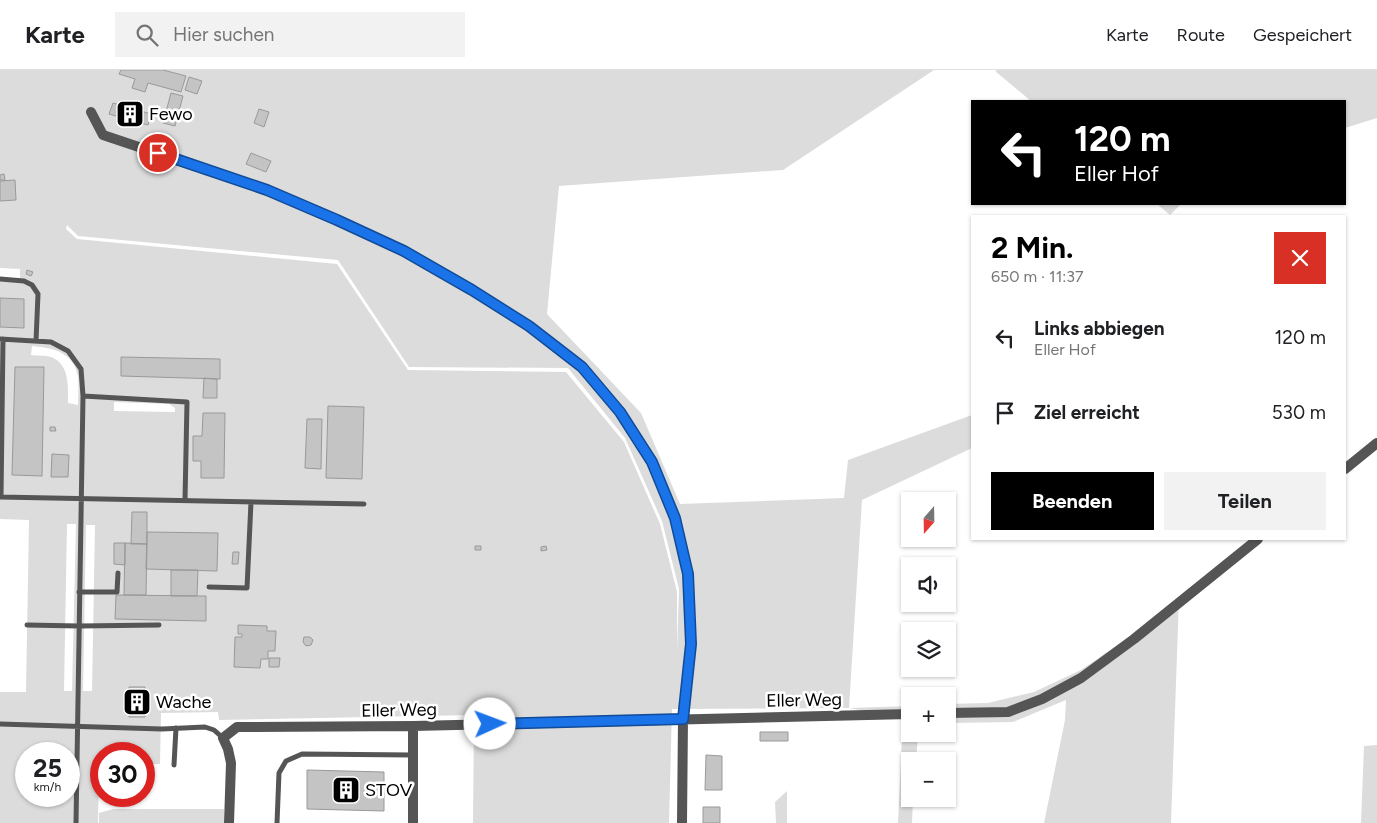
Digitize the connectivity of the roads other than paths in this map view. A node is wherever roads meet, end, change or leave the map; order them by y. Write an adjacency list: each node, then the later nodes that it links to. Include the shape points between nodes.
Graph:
1 (91, 112): 22 (street, via 103,135 267,190 404,251 529,326 582,367 620,412 652,462 675,518 688,574 691,644)
2 (0, 279): 4 (lane, via 24,281 32,285 38,294)
3 (1, 339): 4 (lane); 8 (lane)
4 (36, 341): 5 (lane, via 51,342 68,351 81,369)
5 (83, 396): 9 (lane); 10 (lane, via 187,402)
6 (1377, 443): 7 (street)
7 (1346, 468)
8 (1, 497): 9 (lane)
9 (80, 498): 10 (lane); 16 (lane)
10 (185, 500): 11 (lane)
11 (251, 502): 12 (lane); 15 (lane, via 247,588)
12 (364, 504)
13 (1257, 540): 20 (street, via 1081,678 1042,699 1008,712)
14 (118, 573): 16 (lane, via 117,592)
15 (209, 587)
16 (79, 592): 19 (lane)
17 (27, 625): 19 (lane)
18 (159, 625): 19 (lane)
19 (79, 626): 24 (lane)
20 (956, 713)
21 (901, 714): 22 (street, Eller Weg)
22 (683, 719): 25 (street, Eller Weg); 34 (street)
23 (0, 724): 24 (lane)
24 (78, 726): 26 (lane); 30 (lane)
25 (413, 726): 27 (street, Eller Weg, via 237,727); 28 (street)
26 (176, 728): 27 (lane, via 205,727); 29 (lane)
27 (223, 738): 31 (street, via 230,763)
28 (413, 755): 32 (lane, via 302,754 286,761 279,773); 33 (street)
29 (174, 765)
30 (76, 823)
31 (229, 823)
32 (277, 823)
33 (413, 823)
34 (682, 823)

